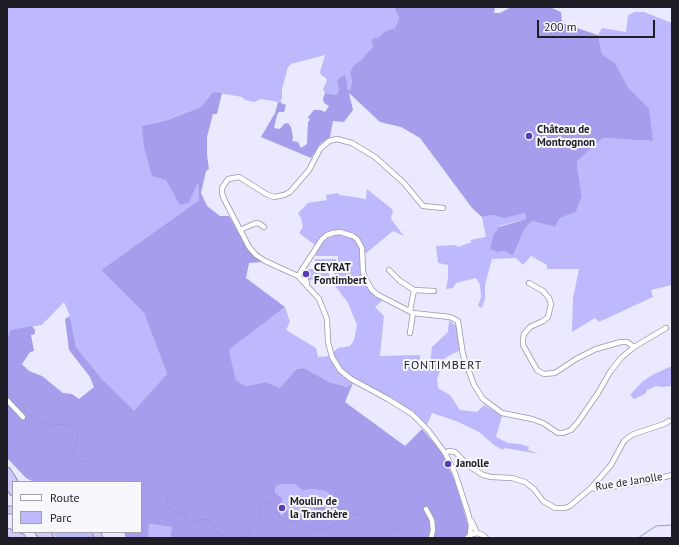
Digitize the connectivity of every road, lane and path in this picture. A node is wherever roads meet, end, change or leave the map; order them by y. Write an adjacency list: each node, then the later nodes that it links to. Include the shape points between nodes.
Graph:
1 (443, 208): 3 (street, via 423,206 404,183 375,157 337,139 329,141 320,149 309,170 290,192 284,195 268,195 239,177 224,183 222,194)
2 (264, 227): 3 (street, via 256,224)
3 (240, 230): 6 (street, via 256,255)
4 (303, 268): 6 (street); 8 (street); 11 (street, via 327,235 347,233 357,239 362,248 363,272 372,290)
5 (389, 270): 9 (street)
6 (298, 276): 8 (street)
7 (529, 283): 14 (street, via 543,292 551,304 548,316 524,334 523,345 537,370 544,374 555,373 596,349 621,342 627,342)
8 (307, 284): 18 (street, via 324,309 328,342 332,357 340,370 412,414)
9 (414, 290): 10 (street); 11 (street)
10 (434, 291)
11 (411, 312): 13 (street); 14 (street, via 450,317 458,321 463,354 474,385 483,399 502,412 532,419 563,433 571,430 578,422 616,363)
12 (666, 328): 14 (street)
13 (410, 333)
14 (634, 347)
15 (7, 400): 16 (street)
16 (23, 418)
17 (669, 421): 22 (street, via 629,436 611,465)
18 (445, 453): 22 (street, Rue de Janolle, via 455,452 483,475 525,482 543,501 555,508 570,506); 24 (street, via 456,473)
19 (7, 471): 21 (highway)
20 (672, 475): 22 (street, Rue de Janolle, via 650,481)
21 (13, 481)
22 (591, 488)
23 (426, 510): 29 (street, via 432,520)
24 (468, 513): 26 (street); 27 (street)
25 (7, 532): 28 (highway)
26 (477, 533): 27 (street); 30 (street)
27 (469, 536)
28 (22, 538)
29 (431, 538)
30 (486, 538)

